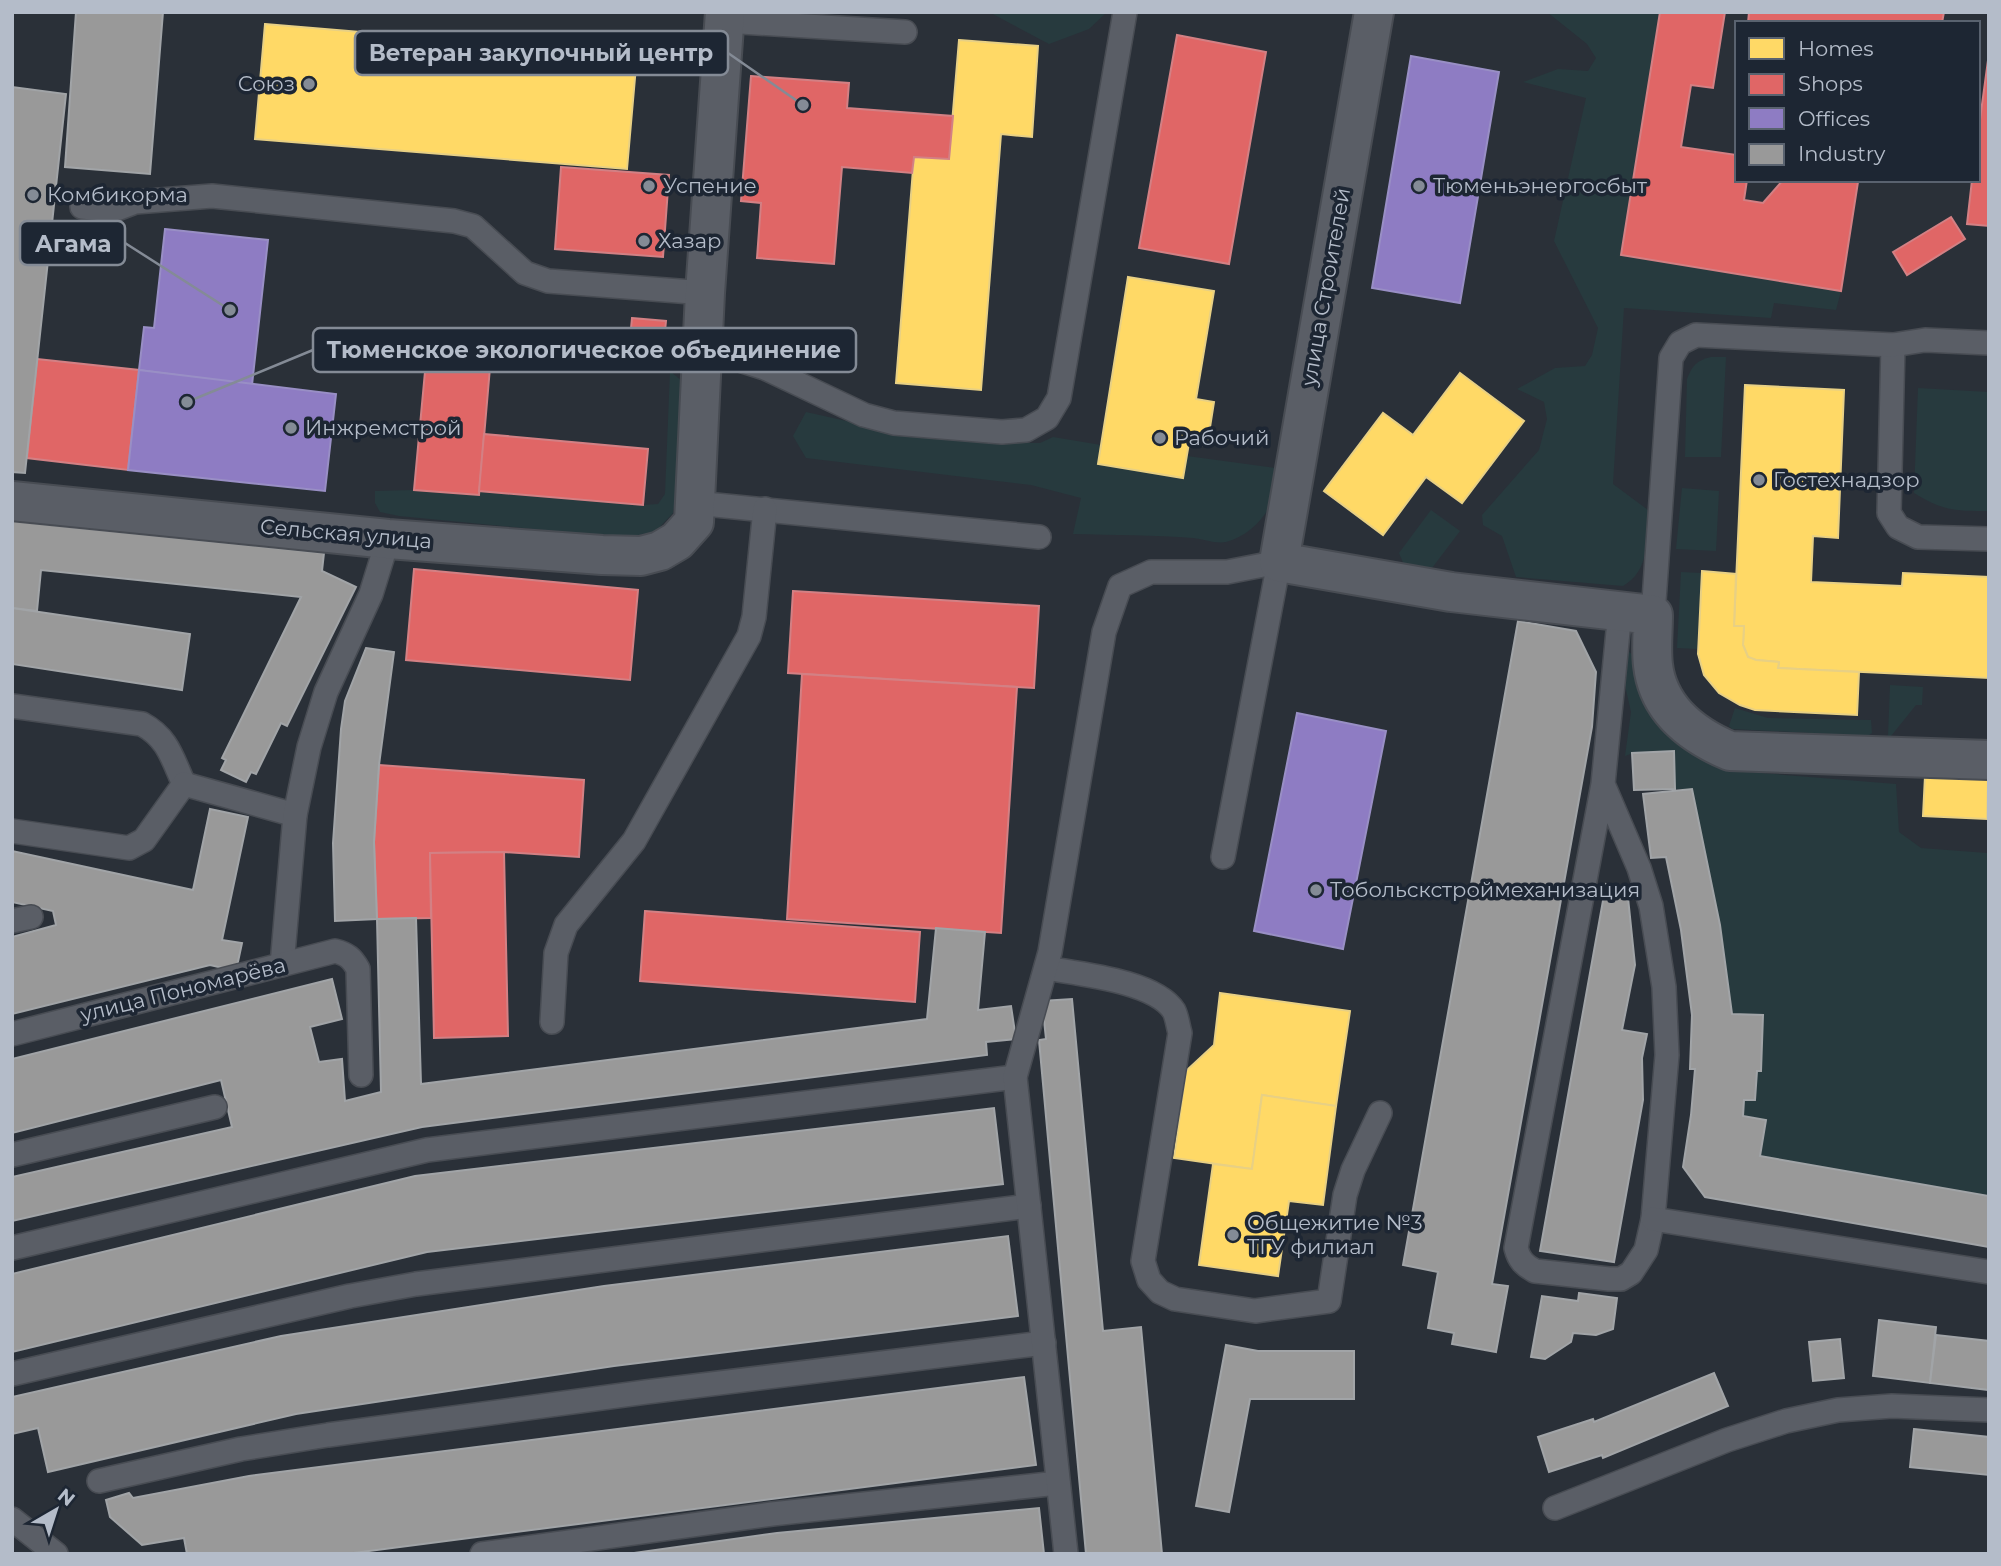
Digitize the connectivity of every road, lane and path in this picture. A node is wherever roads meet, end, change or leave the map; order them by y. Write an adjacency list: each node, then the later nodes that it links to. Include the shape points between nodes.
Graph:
1 (1125, 12): 9 (lane, via 1059,398 1047,418 1026,430 1002,432 894,424 863,415 765,368)
2 (1374, 12): 16 (street, улица Строителей)
3 (725, 16): 4 (lane); 6 (street)
4 (905, 32)
5 (82, 207): 6 (lane, via 114,210 135,202 212,196 454,221 473,226 525,272 548,281)
6 (705, 293): 9 (street)
7 (1989, 343): 8 (lane, via 1924,340)
8 (1893, 345): 15 (lane, via 1889,513 1898,527 1917,537); 17 (lane, via 1696,335 1679,343 1671,358)
9 (702, 356): 11 (street)
10 (12, 501): 14 (street, Сельская улица)
11 (695, 503): 12 (lane); 14 (street, Сельская улица, via 694,522 677,541 641,556)
12 (765, 509): 13 (lane); 27 (lane, via 749,636 634,841 566,925 556,953)
13 (1039, 537)
14 (388, 539): 22 (lane, via 371,594 326,692)
15 (1989, 539)
16 (1279, 562): 17 (street, via 1451,592); 24 (lane); 26 (lane, via 1227,572 1151,572 1120,586 1104,632)
17 (1637, 613): 19 (street, via 1664,700 1703,739 1730,751); 21 (lane)
18 (12, 706): 20 (lane, via 142,724 165,742)
19 (1989, 760)
20 (184, 783): 22 (lane); 23 (lane, via 144,840 129,848)
21 (1603, 784): 35 (lane, via 1651,906 1664,987 1667,1055); 35 (lane, via 1516,1248 1518,1258 1535,1271 1621,1279 1631,1273 1646,1250)
22 (295, 815): 25 (lane)
23 (12, 831)
24 (1223, 857)
25 (282, 965): 28 (lane, улица Пономарёва); 29 (lane, улица Пономарёва, via 335,951 353,959 358,969)
26 (1046, 968): 30 (lane); 32 (lane, via 1130,983 1157,996 1174,1011 1180,1033 1143,1261 1149,1280 1175,1299 1255,1311 1329,1301 1345,1195)
27 (552, 1023)
28 (12, 1034)
29 (361, 1075)
30 (1015, 1077): 34 (lane); 36 (lane, via 427,1150)
31 (215, 1107): 33 (lane)
32 (1380, 1113)
33 (12, 1155)
34 (1029, 1206): 38 (lane); 39 (lane, via 416,1284)
35 (1653, 1219): 37 (lane)
36 (12, 1248)
37 (1989, 1272)
38 (1044, 1343): 41 (lane, via 328,1435); 42 (lane)
39 (12, 1374)
40 (1989, 1410): 43 (lane, via 1892,1406 1799,1418 1727,1440)
41 (99, 1481)
42 (1058, 1483): 46 (lane, via 772,1514); 47 (lane)
43 (1555, 1508)
44 (12, 1519): 45 (lane)
45 (56, 1554)
46 (482, 1554)
47 (1066, 1554)

